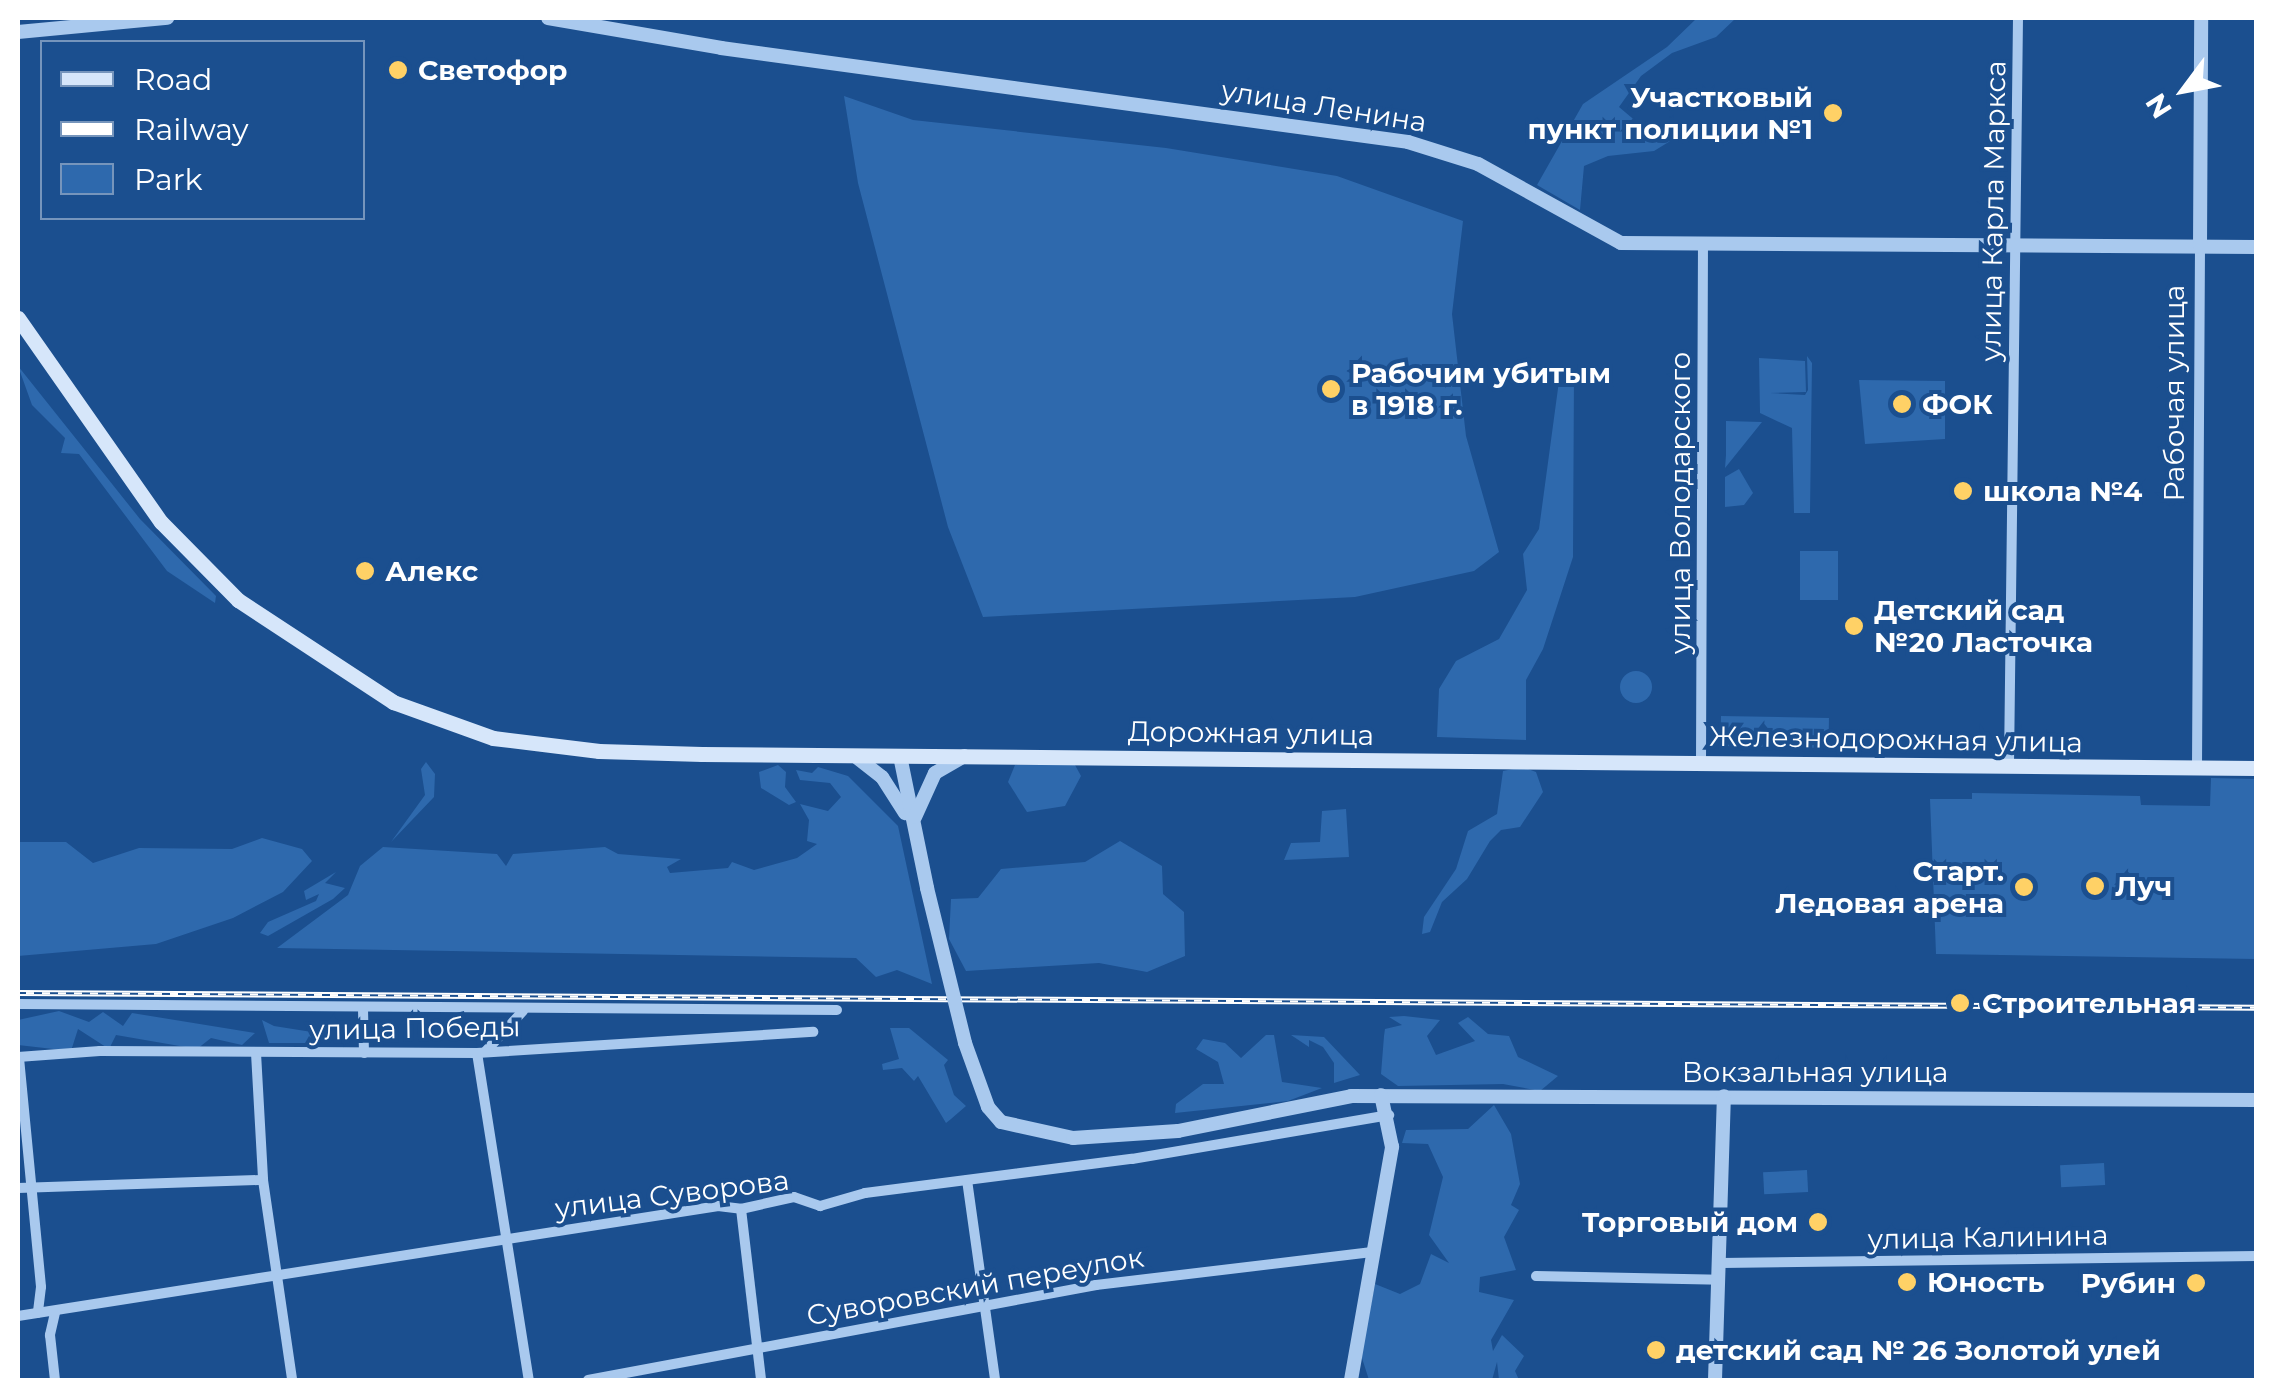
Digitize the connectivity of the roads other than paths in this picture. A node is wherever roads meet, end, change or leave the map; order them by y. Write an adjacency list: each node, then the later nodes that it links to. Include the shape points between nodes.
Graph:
1 (166, 18): 5 (street)
2 (548, 18): 6 (street, улица Ленина, via 1408,142 1478,164 1621,243)
3 (2018, 18): 7 (street, улица Карла Маркса)
4 (2201, 18): 8 (street, Рабочая улица)
5 (18, 32)
6 (1703, 244): 7 (street, улица Ленина); 15 (street, улица Володарского)
7 (2014, 246): 8 (street, улица Ленина); 16 (street, улица Карла Маркса)
8 (2200, 247): 9 (street, улица Ленина); 17 (street, Рабочая улица)
9 (2256, 248)
10 (18, 318): 11 (main road, Дорожная улица, via 112,456 190,553 271,626 393,702 460,731 581,750)
11 (854, 755): 13 (main road, Дорожная улица); 19 (street, via 882,776)
12 (966, 755): 13 (main road, Дорожная улица); 14 (main road, Дорожная улица); 19 (street, via 924,787)
13 (900, 756): 19 (street)
14 (1534, 762): 15 (main road, Железнодорожная улица)
15 (1701, 762): 16 (main road, Железнодорожная улица)
16 (2009, 764): 17 (main road, Железнодорожная улица)
17 (2197, 768): 18 (main road, Железнодорожная улица)
18 (2256, 768)
19 (913, 828): 31 (street, Вокзальная улица, bridge, via 965,1043 988,1107 1002,1122 1046,1136 1178,1131)
20 (18, 1004): 21 (street)
21 (363, 1009): 22 (street); 28 (street)
22 (524, 1010): 24 (street); 29 (street)
23 (838, 1010): 24 (street)
24 (680, 1011): 26 (street)
25 (813, 1032): 26 (street, улица Победы)
26 (678, 1037): 29 (street, улица Победы)
27 (256, 1052): 28 (street, улица Победы); 30 (street, улица Победы); 35 (street)
28 (364, 1052): 29 (street, улица Победы)
29 (481, 1052): 39 (street)
30 (18, 1057): 37 (street)
31 (1377, 1096): 32 (street, Вокзальная улица); 34 (street)
32 (1724, 1096): 33 (street, Вокзальная улица); 42 (street)
33 (2256, 1100)
34 (1390, 1115): 36 (street, улица Суворова); 40 (street, via 1392,1147)
35 (263, 1180): 37 (street); 43 (street)
36 (967, 1180): 38 (street, улица Суворова, via 865,1192 820,1206 794,1197); 46 (street)
37 (22, 1188): 47 (street, via 42,1288)
38 (741, 1209): 39 (street, улица Суворова, via 718,1206); 50 (street)
39 (502, 1238): 43 (street, улица Суворова); 53 (street)
40 (1372, 1252): 46 (street, Суворовский переулок, via 1211,1267); 57 (street)
41 (2256, 1256): 42 (street, улица Калинина)
42 (1721, 1263): 45 (street)
43 (276, 1276): 48 (street, улица Суворова); 52 (street)
44 (1536, 1276): 45 (street)
45 (1720, 1280): 58 (street)
46 (983, 1307): 50 (street, Суворовский переулок); 56 (street)
47 (38, 1313): 48 (street, улица Суворова); 49 (street, улица Суворова)
48 (54, 1313): 51 (street)
49 (18, 1316)
50 (756, 1348): 54 (street, Суворовский переулок); 55 (street)
51 (55, 1380)
52 (292, 1380)
53 (529, 1380)
54 (588, 1380)
55 (760, 1380)
56 (995, 1380)
57 (1351, 1380)
58 (1714, 1380)

